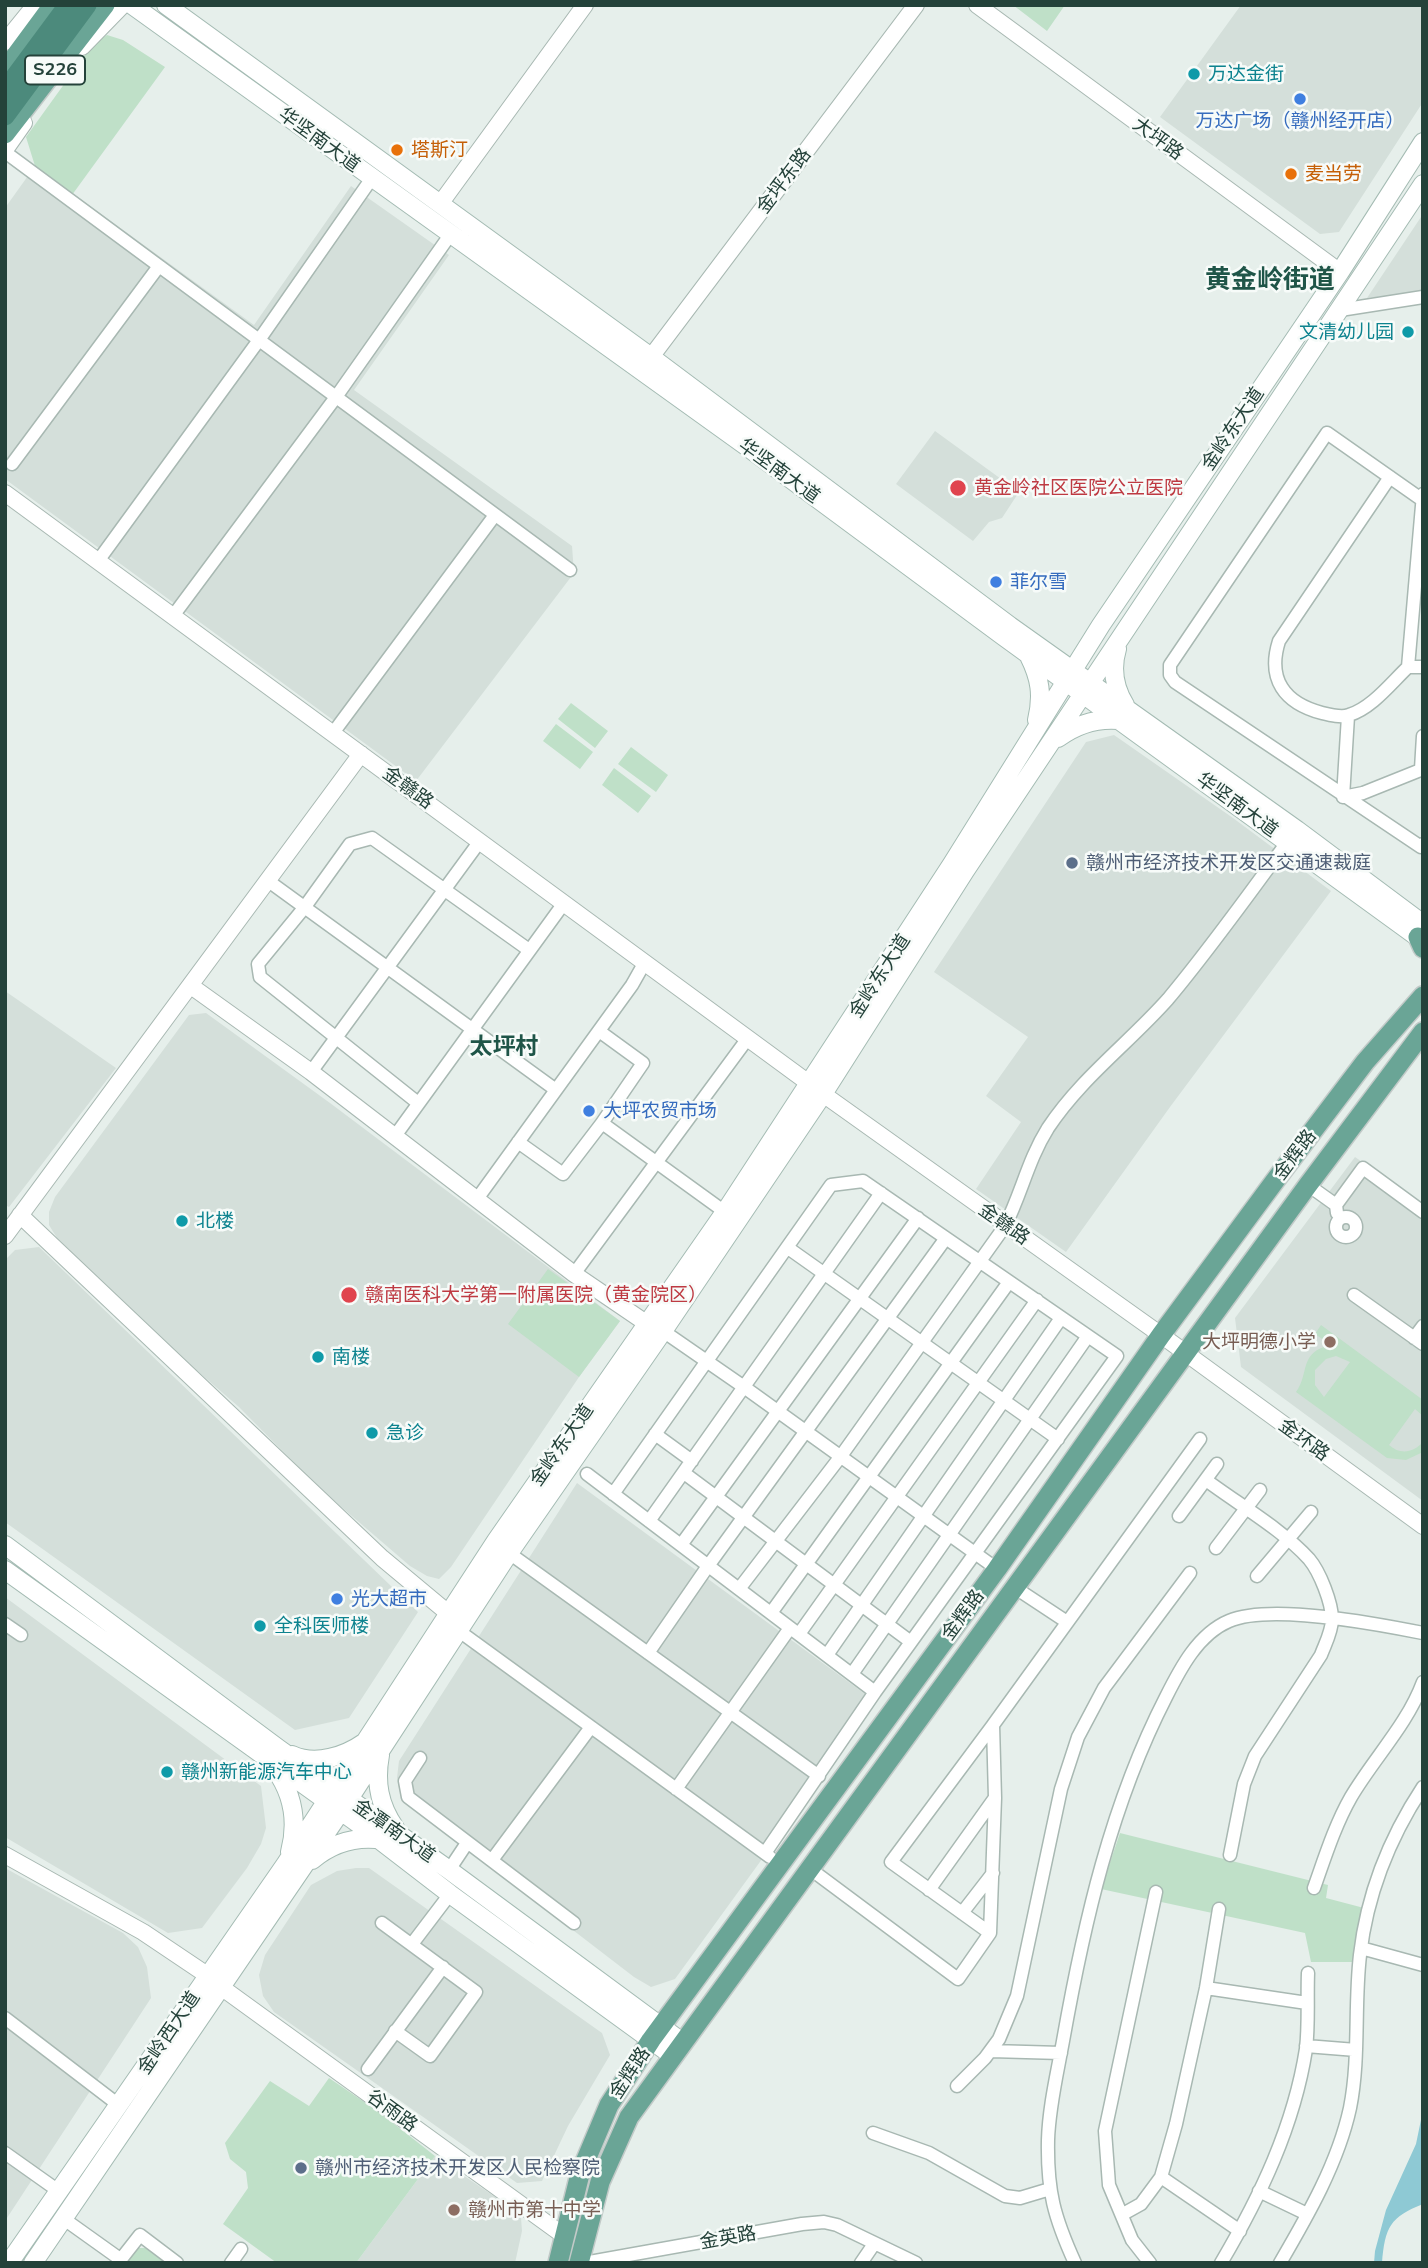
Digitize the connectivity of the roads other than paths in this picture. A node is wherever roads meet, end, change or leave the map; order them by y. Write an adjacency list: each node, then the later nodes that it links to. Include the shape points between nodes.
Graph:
1 (34, 5): 12 (street)
2 (53, 5): 13 (main road, S226)
3 (68, 5): 14 (highway)
4 (87, 5): 15 (highway)
5 (105, 5): 16 (main road, S226)
6 (123, 5): 18 (street, via 75,55)
7 (132, 5): 19 (main road, 华坚南大道)
8 (166, 5): 21 (main road, 华坚南大道)
9 (585, 5): 21 (street)
10 (916, 5): 28 (street, 金坪东路)
11 (977, 5): 24 (street, 大坪路)
12 (5, 42)
13 (5, 71)
14 (5, 90)
15 (5, 117)
16 (5, 134)
17 (1423, 142): 24 (main road, 金岭东大道)
18 (5, 151): 23 (street)
19 (372, 178): 22 (main road, 华坚南大道); 27 (street)
20 (1423, 184): 26 (main road, 金岭东大道)
21 (440, 204): 28 (main road, 华坚南大道)
22 (450, 235): 29 (street); 40 (main road, 华坚南大道)
23 (159, 266): 27 (street); 30 (street)
24 (1340, 272): 38 (main road, 金岭东大道)
25 (1423, 296): 26 (street)
26 (1340, 310): 39 (main road, 金岭东大道)
27 (259, 340): 29 (street); 35 (street)
28 (651, 358): 40 (main road, 华坚南大道)
29 (336, 397): 34 (street); 37 (street)
30 (12, 464)
31 (1390, 477): 33 (street); 46 (street, via 1279,641 1274,656 1275,674 1295,703 1329,715); 53 (street, via 1327,433 1170,665 1175,682)
32 (5, 493): 35 (street, 金赣路)
33 (1422, 497): 41 (street)
34 (495, 515): 36 (street); 47 (street)
35 (97, 561): 37 (street, 金赣路)
36 (570, 570)
37 (173, 616): 47 (street, 金赣路)
38 (1101, 625): 40 (main road, via 1064,651); 43 (main road, 金岭东大道)
39 (1119, 638): 44 (main road, 金岭东大道); 45 (main road, via 1114,680)
40 (1033, 650): 43 (main road, 华坚南大道); 48 (main road, via 1041,693)
41 (1408, 667): 42 (street); 46 (street, via 1374,700)
42 (1423, 667)
43 (1069, 676): 44 (main road, 华坚南大道); 48 (main road, 金岭东大道)
44 (1087, 688): 45 (main road, 华坚南大道); 50 (main road, 金岭东大道)
45 (1123, 714): 50 (main road, via 1070,729); 54 (main road, 华坚南大道)
46 (1348, 716): 53 (street)
47 (333, 733): 51 (street, 金赣路)
48 (1034, 733): 57 (main road, 金岭东大道)
49 (1423, 736): 52 (street)
50 (1050, 745): 57 (main road, 金岭东大道)
51 (361, 754): 55 (street, 金赣路); 58 (street)
52 (1422, 769): 53 (street)
53 (1343, 797): 56 (street, via 1421,847)
54 (1292, 836): 62 (main road, 华坚南大道); 90 (street, via 1168,998 1096,1070 1050,1126 1031,1158)
55 (480, 841): 59 (street); 60 (street, 金赣路)
56 (1423, 844)
57 (959, 867): 74 (main road, 金岭东大道)
58 (267, 880): 61 (street); 66 (street)
59 (444, 890): 61 (street, via 372,838 349,844); 63 (street); 65 (street)
60 (564, 903): 63 (street); 64 (street, 金赣路)
61 (304, 908): 65 (street); 71 (street, via 258,964 260,978)
62 (1422, 938)
63 (529, 950): 68 (street)
64 (645, 962): 69 (street); 72 (street, 金赣路)
65 (387, 968): 68 (street); 71 (street)
66 (191, 986): 73 (street); 87 (street)
67 (1420, 997): 106 (main road, 金辉路, via 1365,1062)
68 (472, 1029): 75 (street); 76 (street)
69 (599, 1031): 75 (street); 77 (street, via 643,1063)
70 (1423, 1032): 81 (main road, 金辉路)
71 (336, 1038): 73 (street); 76 (street)
72 (748, 1038): 74 (street, 金赣路); 80 (street)
73 (311, 1072): 78 (street)
74 (817, 1089): 85 (main road, 金岭东大道); 90 (street, 金赣路); 105 (main road, 金岭东大道)
75 (556, 1090): 79 (street)
76 (418, 1104): 78 (street)
77 (602, 1123): 79 (street, via 563,1174); 80 (street)
78 (395, 1136): 83 (street)
79 (518, 1142): 83 (street)
80 (657, 1163): 85 (street); 95 (street)
81 (1308, 1185): 84 (street); 110 (main road, 金辉路)
82 (881, 1193): 88 (street); 93 (street, via 863,1181 831,1185); 96 (street)
83 (477, 1199): 95 (street)
84 (1336, 1205): 86 (street, via 1363,1168); 89 (street)
85 (725, 1212): 103 (main road, 金岭东大道)
86 (1423, 1212)
87 (20, 1215): 91 (street); 158 (street, via 382,1558)
88 (918, 1218): 92 (street); 99 (street)
89 (1339, 1220)
90 (1005, 1226): 94 (street); 106 (street, 金赣路)
91 (5, 1236)
92 (946, 1238): 94 (street); 101 (street)
93 (788, 1248): 96 (street); 111 (street)
94 (980, 1261): 97 (street); 109 (street)
95 (575, 1273): 103 (street)
96 (824, 1273): 99 (street); 114 (street)
97 (1009, 1282): 100 (street); 112 (street)
98 (1354, 1295): 108 (street)
99 (860, 1298): 101 (street); 116 (street)
100 (1037, 1300): 102 (street); 113 (street)
101 (888, 1318): 109 (street); 118 (street)
102 (1061, 1318): 107 (street); 115 (street)
103 (646, 1323): 158 (main road, 金岭东大道)
104 (1423, 1326): 108 (street)
105 (663, 1331): 111 (street); 147 (main road, 金岭东大道)
106 (1161, 1335): 110 (street, 金赣路); 150 (main road, 金辉路)
107 (1088, 1336): 117 (street); 120 (street, via 1117,1356)
108 (1418, 1341)
109 (921, 1342): 112 (street); 122 (street)
110 (1185, 1353): 139 (street, 金环路); 155 (main road, 金辉路)
111 (708, 1360): 114 (street); 119 (street)
112 (951, 1363): 113 (street); 127 (street)
113 (978, 1382): 115 (street); 131 (street)
114 (744, 1387): 116 (street); 123 (street)
115 (1004, 1400): 117 (street); 135 (street)
116 (778, 1411): 118 (street); 132 (street)
117 (1030, 1419): 120 (street); 140 (street)
118 (806, 1431): 122 (street); 136 (street)
119 (655, 1434): 123 (street); 130 (street)
120 (1058, 1439): 146 (street)
121 (1200, 1439): 161 (street)
122 (841, 1456): 127 (street); 142 (street)
123 (692, 1461): 125 (street)
124 (1217, 1464): 128 (street)
125 (684, 1473): 132 (street); 138 (street)
126 (587, 1474): 130 (street)
127 (870, 1476): 131 (street); 148 (street)
128 (1206, 1480): 133 (street); 137 (street)
129 (1260, 1490): 133 (street)
130 (613, 1494): 138 (street)
131 (897, 1496): 135 (street); 154 (street)
132 (716, 1497): 136 (street); 144 (street)
133 (1245, 1510): 141 (street); 145 (street)
134 (1311, 1512): 141 (street)
135 (924, 1515): 140 (street); 157 (street)
136 (743, 1517): 142 (street); 149 (street)
137 (1179, 1517)
138 (649, 1521): 144 (street)
139 (1423, 1526)
140 (950, 1534): 146 (street); 162 (street)
141 (1287, 1540): 153 (street); 160 (street, via 1310,1560 1322,1579)
142 (777, 1542): 148 (street); 156 (street)
143 (5, 1545): 179 (main road, 金潭南大道)
144 (681, 1545): 149 (street)
145 (1216, 1548)
146 (976, 1552): 150 (street); 168 (street)
147 (509, 1553): 164 (main road, 金岭东大道); 169 (street)
148 (807, 1564): 154 (street); 159 (street)
149 (708, 1566): 156 (street); 169 (street)
150 (997, 1569): 193 (main road, 金辉路)
151 (5, 1570): 179 (main road, 金潭南大道)
152 (1190, 1573): 220 (street, via 1104,1688 1078,1737 1060,1789 1017,1996)
153 (1257, 1576)
154 (835, 1585): 157 (street); 165 (street)
155 (1014, 1587): 161 (street); 195 (main road, 金辉路)
156 (739, 1589): 159 (street)
157 (862, 1605): 162 (street); 170 (street)
158 (448, 1612): 172 (main road, 金岭东大道)
159 (771, 1614): 165 (street)
160 (1332, 1619): 166 (street); 191 (street, via 1321,1656 1255,1756 1244,1784); 222 (street, via 1259,1615 1230,1620 1194,1649 1178,1674 1147,1735 1109,1843 1079,1955)
161 (1067, 1622): 176 (street)
162 (887, 1623): 168 (street); 171 (street)
163 (5, 1624): 167 (street)
164 (459, 1631): 172 (main road, 金岭东大道); 177 (street)
165 (795, 1631): 170 (street); 175 (street)
166 (1423, 1633)
167 (21, 1635)
168 (911, 1642): 174 (street)
169 (648, 1653): 175 (street)
170 (827, 1655): 171 (street)
171 (852, 1674): 174 (street)
172 (420, 1675): 178 (main road, 金岭东大道)
173 (1423, 1682): 198 (street, via 1401,1727 1350,1799)
174 (875, 1692): 181 (street)
175 (730, 1712): 181 (street); 183 (street)
176 (993, 1725): 184 (street); 199 (street, via 891,1862)
177 (592, 1727): 183 (street); 192 (street)
178 (375, 1745): 179 (main road, via 326,1759); 185 (main road, 金岭东大道); 186 (main road, via 379,1792 389,1820)
179 (274, 1755): 185 (main road, 金潭南大道); 194 (main road, via 293,1813)
180 (420, 1758): 188 (street, via 405,1782 408,1797)
181 (819, 1776): 189 (street)
182 (1423, 1787): 208 (street, via 1382,1864)
183 (676, 1789): 189 (street)
184 (995, 1798): 197 (street); 199 (street)
185 (338, 1801): 186 (main road, 金潭南大道); 187 (main road, 金潭南大道); 194 (main road, 金岭西大道)
186 (402, 1836): 196 (main road, 金潭南大道)
187 (376, 1839): 194 (main road, via 338,1844); 201 (main road, 金潭南大道)
188 (467, 1843): 192 (street); 196 (street)
189 (765, 1853): 193 (street)
190 (5, 1855): 212 (street, 谷雨路, via 143,1933)
191 (1230, 1856)
192 (492, 1860): 205 (street)
193 (781, 1866): 217 (main road, 金辉路)
194 (293, 1867): 212 (main road, 金岭西大道)
195 (809, 1868): 206 (street, via 958,1979); 219 (main road, 金辉路)
196 (449, 1870): 217 (main road, 金潭南大道)
197 (993, 1873): 203 (street); 206 (street)
198 (1314, 1888)
199 (929, 1890): 203 (street)
200 (1156, 1892): 232 (street, via 1105,2131 1110,2185)
201 (450, 1895): 207 (street); 217 (main road, 金潭南大道)
202 (1219, 1909): 213 (street)
203 (961, 1913): 206 (street)
204 (382, 1923): 207 (street)
205 (574, 1923)
206 (990, 1933)
207 (412, 1944): 210 (street)
208 (1361, 1948): 209 (street); 221 (street)
209 (1423, 1965)
210 (443, 1967): 216 (street); 216 (street, via 476,1992 430,2056)
211 (1308, 1973): 214 (street)
212 (214, 1981): 225 (main road, 金岭西大道); 234 (main road, 金岭西大道); 236 (street, 谷雨路)
213 (1206, 1988): 214 (street); 228 (street)
214 (1307, 2003): 218 (street)
215 (5, 2018): 225 (street)
216 (395, 2031): 223 (street)
217 (657, 2033): 219 (main road, 金潭南大道); 236 (main road, 金辉路, via 609,2105 580,2174)
218 (1306, 2046): 221 (street); 230 (street, via 1289,2122)
219 (677, 2049): 245 (main road, 金辉路, via 629,2117 600,2182)
220 (991, 2050): 222 (street); 224 (street)
221 (1356, 2050): 233 (street, via 1349,2110 1335,2155)
222 (1061, 2053): 229 (street, via 1049,2119)
223 (368, 2069)
224 (957, 2086)
225 (120, 2106): 231 (main road, 金岭西大道)
226 (873, 2133): 229 (street, via 929,2153 1005,2196 1020,2198)
227 (5, 2153): 231 (street)
228 (1161, 2177): 232 (street, via 1141,2204); 235 (street)
229 (1050, 2189): 248 (street)
230 (1259, 2191): 233 (street); 235 (street)
231 (60, 2192): 240 (main road, 金岭西大道)
232 (1123, 2214): 249 (street, via 1132,2240)
233 (1307, 2214): 251 (street)
234 (64, 2219): 239 (street); 241 (main road, 金岭西大道)
235 (1240, 2231): 250 (street)
236 (563, 2235): 244 (main road, 金辉路)
237 (874, 2244): 245 (street, 金英路, via 824,2222); 246 (street); 247 (street, 金英路)
238 (242, 2249): 243 (street)
239 (119, 2261): 242 (street, via 139,2235)
240 (9, 2263)
241 (33, 2263)
242 (177, 2263)
243 (231, 2263)
244 (558, 2263)
245 (582, 2263)
246 (861, 2263)
247 (916, 2263)
248 (1075, 2263)
249 (1150, 2263)
250 (1221, 2263)
251 (1280, 2263)

